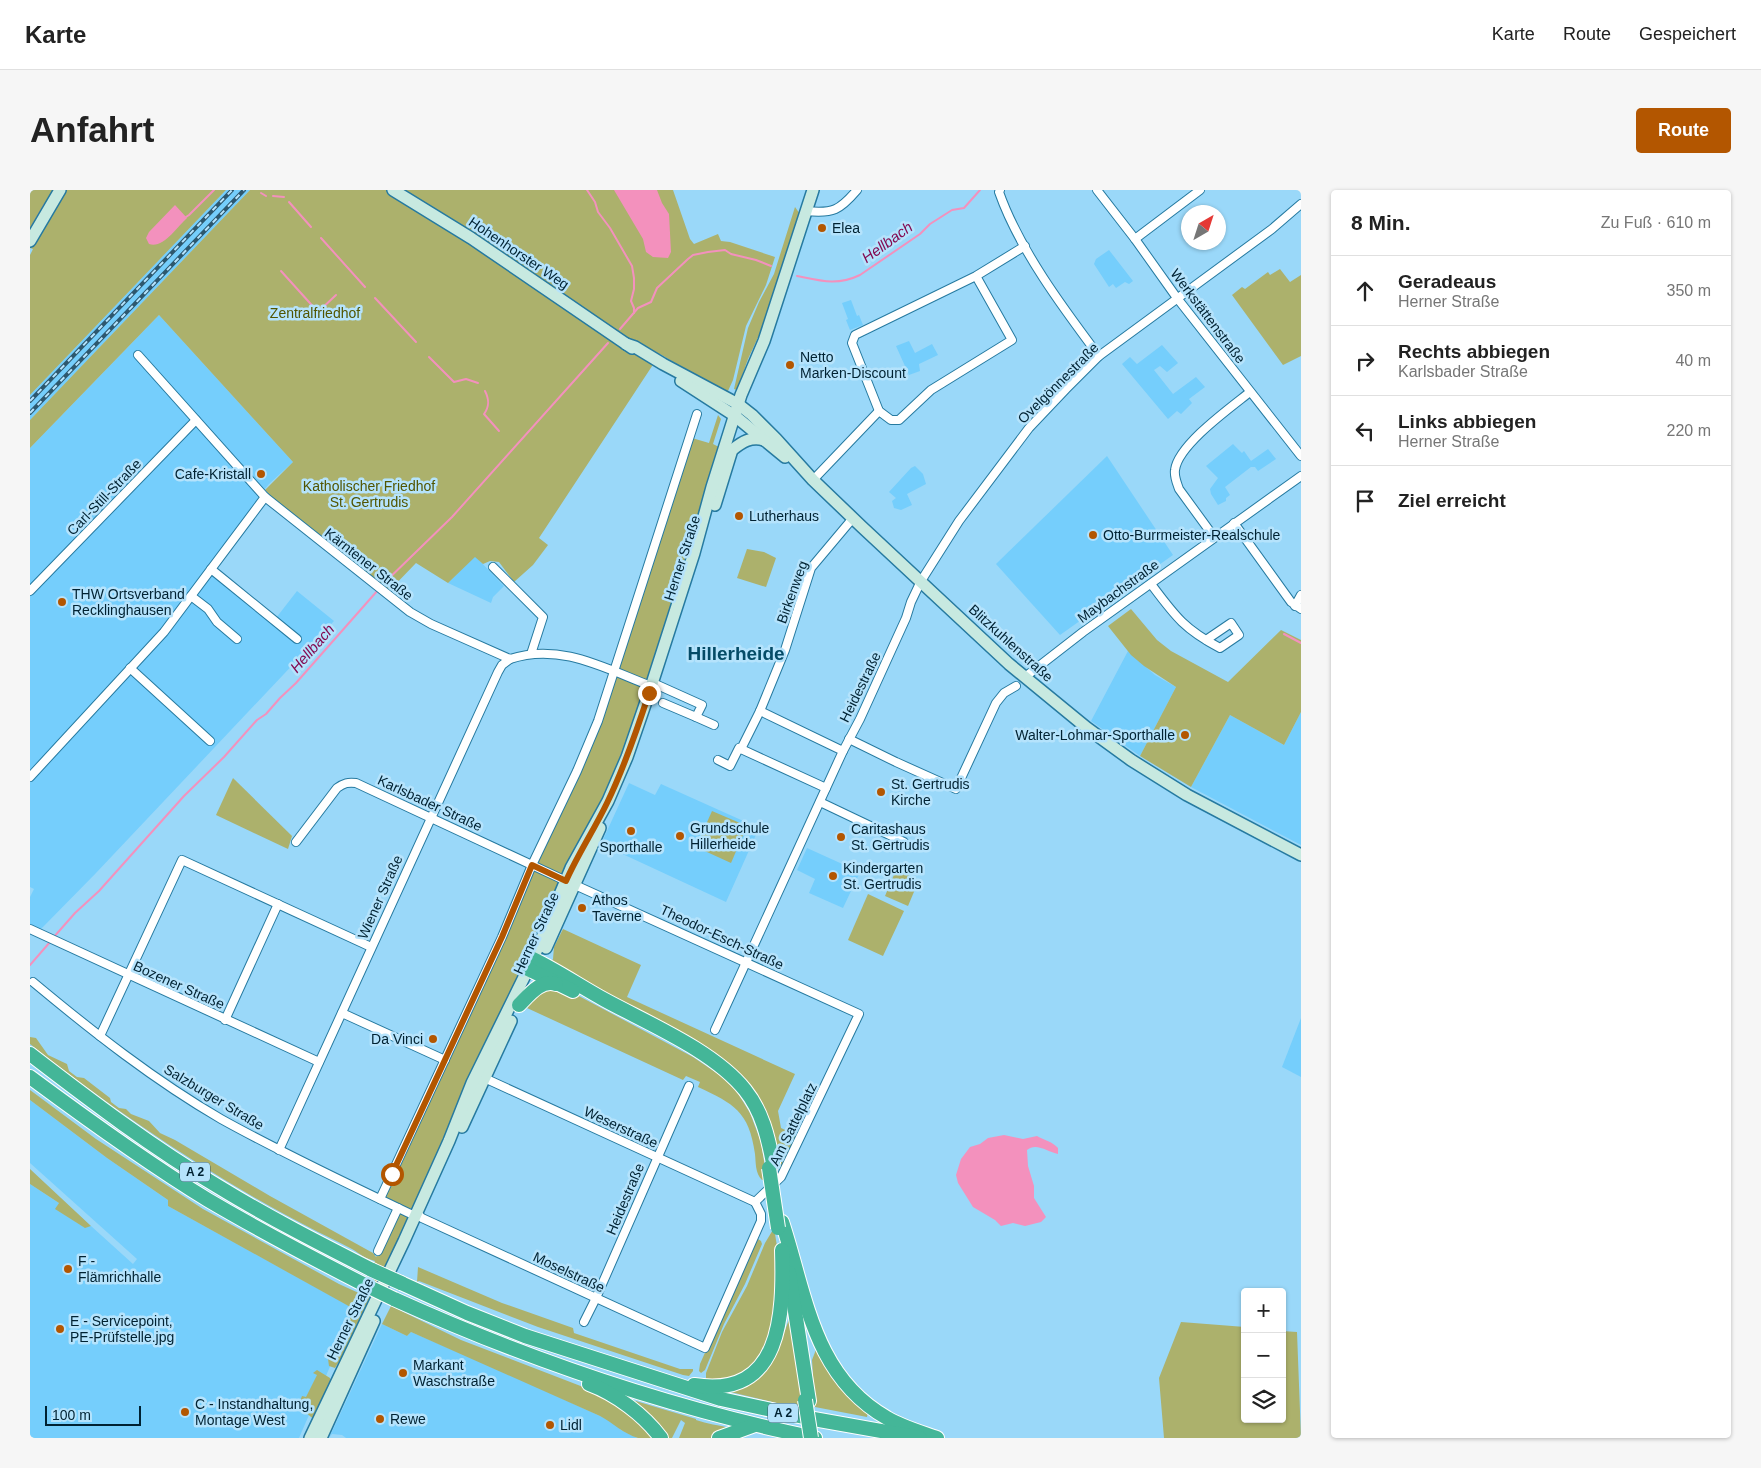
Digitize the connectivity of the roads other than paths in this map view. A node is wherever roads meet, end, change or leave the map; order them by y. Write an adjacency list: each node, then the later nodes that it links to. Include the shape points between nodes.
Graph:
1 (60, 190): 13 (main road)
2 (394, 190): 21 (main road, Hohenhorster Weg, via 626,344 635,346)
3 (813, 190): 11 (main road, Herner Straße)
4 (857, 190): 11 (street, via 840,208 831,212)
5 (1000, 190): 14 (street)
6 (1097, 190): 12 (street, Werkstättenstraße)
7 (1184, 190): 9 (street)
8 (1200, 190): 9 (street)
9 (1190, 197): 12 (street)
10 (1301, 204): 16 (street, Ovelgönnestraße)
11 (806, 211): 21 (main road, Herner Straße)
12 (1136, 238): 16 (street, Werkstättenstraße)
13 (30, 241)
14 (1025, 246): 15 (street); 18 (street, via 1060,304)
15 (976, 276): 20 (street, via 855,336 852,343); 20 (street, via 1012,340 931,390 899,420 891,420)
16 (1177, 298): 18 (street, Ovelgönnestraße); 19 (street, Werkstättenstraße)
17 (138, 355): 23 (street, Kärntener Straße)
18 (1099, 356): 35 (street, Ovelgönnestraße, via 1029,428 959,521)
19 (1250, 392): 26 (street, Werkstättenstraße); 32 (street, via 1200,434 1176,464 1174,472 1180,489)
20 (879, 411): 28 (street)
21 (739, 412): 24 (main road); 25 (main road, Herner Straße); 28 (main road, Blitzkuhlenstraße, via 776,439); 49 (main road, Herner Straße, via 712,487)
22 (697, 414): 47 (street)
23 (196, 420): 29 (street, Kärntener Straße); 37 (street, Carl-Still-Straße)
24 (765, 440): 25 (main road, via 752,439); 28 (main road)
25 (732, 450): 49 (main road, Herner Straße)
26 (1301, 456)
27 (1301, 476): 31 (street, Maybachstraße)
28 (813, 480): 30 (main road, Blitzkuhlenstraße)
29 (266, 497): 34 (street); 45 (street, Kärntener Straße, via 410,612)
30 (853, 518): 35 (main road, Blitzkuhlenstraße); 52 (street, Birkenweg, via 811,568 785,650)
31 (1234, 523): 32 (street, Maybachstraße); 40 (street)
32 (1214, 538): 36 (street, Maybachstraße)
33 (493, 567): 44 (street, via 543,617)
34 (211, 569): 39 (street); 42 (street)
35 (921, 581): 48 (main road, Blitzkuhlenstraße); 55 (street, Heidestraße)
36 (1151, 584): 43 (street, via 1181,623); 48 (street, Maybachstraße)
37 (30, 590)
38 (1301, 595): 40 (street)
39 (191, 596): 41 (street); 46 (street, via 164,632)
40 (1298, 608)
41 (237, 639)
42 (297, 639)
43 (1206, 640)
44 (531, 654): 45 (street); 47 (street, via 573,656)
45 (510, 658): 63 (street, Wiener Straße, via 498,672)
46 (130, 668): 56 (street); 60 (street)
47 (615, 672): 49 (street); 67 (street, via 577,771)
48 (1025, 677): 66 (main road, Blitzkuhlenstraße, via 1131,760 1205,805)
49 (653, 684): 53 (street, via 702,705); 68 (main road, Herner Straße, via 628,767)
50 (1016, 686): 55 (street, via 1004,692 996,703 956,788)
51 (663, 703): 53 (street)
52 (760, 711): 57 (street, Birkenweg); 58 (street)
53 (696, 717): 54 (street)
54 (714, 725)
55 (849, 739): 58 (street, Heidestraße)
56 (210, 740)
57 (741, 749): 59 (street, Birkenweg, via 730,766); 61 (street)
58 (843, 751): 61 (street, Heidestraße)
59 (718, 760)
60 (30, 777)
61 (826, 788): 62 (street, Heidestraße)
62 (820, 802): 65 (street); 72 (street, Heidestraße)
63 (430, 817): 64 (street, Karlsbader Straße, via 349,782 337,788); 67 (street, Karlsbader Straße); 71 (street, Wiener Straße)
64 (296, 842)
65 (904, 842)
66 (1301, 855)
67 (532, 865): 68 (street, Karlsbader Straße); 84 (street)
68 (570, 882): 72 (street, Theodor-Esch-Straße); 73 (main road, Herner Straße)
69 (278, 904): 71 (street); 74 (street, via 182,860); 80 (street)
70 (30, 929): 74 (street, Bozener Straße)
71 (371, 947): 78 (street, Wiener Straße)
72 (746, 962): 79 (street, Theodor-Esch-Straße); 81 (street, Heidestraße)
73 (533, 966): 76 (highway); 77 (main road, Herner Straße); 86 (main road, Herner Straße); 91 (highway, via 605,1000 695,1049 728,1071 746,1090 758,1111 768,1134)
74 (128, 976): 80 (street, Bozener Straße); 82 (street)
75 (33, 982): 82 (street, Salzburger Straße)
76 (564, 987): 77 (highway, via 546,984 533,990); 91 (highway, via 690,1052 728,1080 755,1116)
77 (519, 1004): 86 (main road, Herner Straße)
78 (342, 1013): 84 (street); 85 (street, Wiener Straße)
79 (859, 1014): 93 (street, Am Sattelplatz, via 781,1177)
80 (225, 1020): 85 (street, Bozener Straße)
81 (715, 1030)
82 (100, 1036): 89 (street, Salzburger Straße, via 191,1100)
83 (30, 1054): 102 (highway, A 2, bridge, via 114,1119 219,1187 323,1245 467,1313)
84 (445, 1060): 92 (street)
85 (319, 1062): 89 (street, Wiener Straße)
86 (481, 1076): 90 (street, Weserstraße); 95 (main road, Herner Straße)
87 (30, 1077): 101 (highway, A 2, bridge, via 123,1144 285,1244 365,1285 476,1335)
88 (689, 1086): 90 (street, Heidestraße)
89 (279, 1150): 92 (street, Salzburger Straße)
90 (657, 1158): 93 (street, Weserstraße); 99 (street, Heidestraße)
91 (771, 1165): 96 (highway)
92 (380, 1199): 94 (street, Salzburger Straße)
93 (755, 1202): 99 (street, Moselstraße, via 761,1221 705,1348)
94 (398, 1208): 95 (street, Salzburger Straße); 98 (street)
95 (418, 1215): 99 (street, Moselstraße); 105 (main road, Herner Straße); 106 (main road, Herner Straße)
96 (780, 1225): 97 (highway); 103 (highway); 111 (highway, via 821,1346 841,1379 858,1398 886,1418)
97 (782, 1250): 102 (highway, via 783,1289 778,1330 769,1354 756,1371 742,1381 722,1386); 103 (highway)
98 (378, 1252)
99 (596, 1298): 100 (street, Heidestraße)
100 (584, 1322)
101 (546, 1362): 104 (highway, A 2); 107 (highway, via 569,1377 598,1387 636,1412)
102 (648, 1377): 110 (highway, A 2, via 721,1399)
103 (807, 1400): 109 (highway)
104 (755, 1425): 108 (highway); 109 (highway, A 2)
105 (310, 1438)
106 (320, 1438)
107 (661, 1438)
108 (719, 1438)
109 (814, 1438)
110 (920, 1438)
111 (937, 1438)

